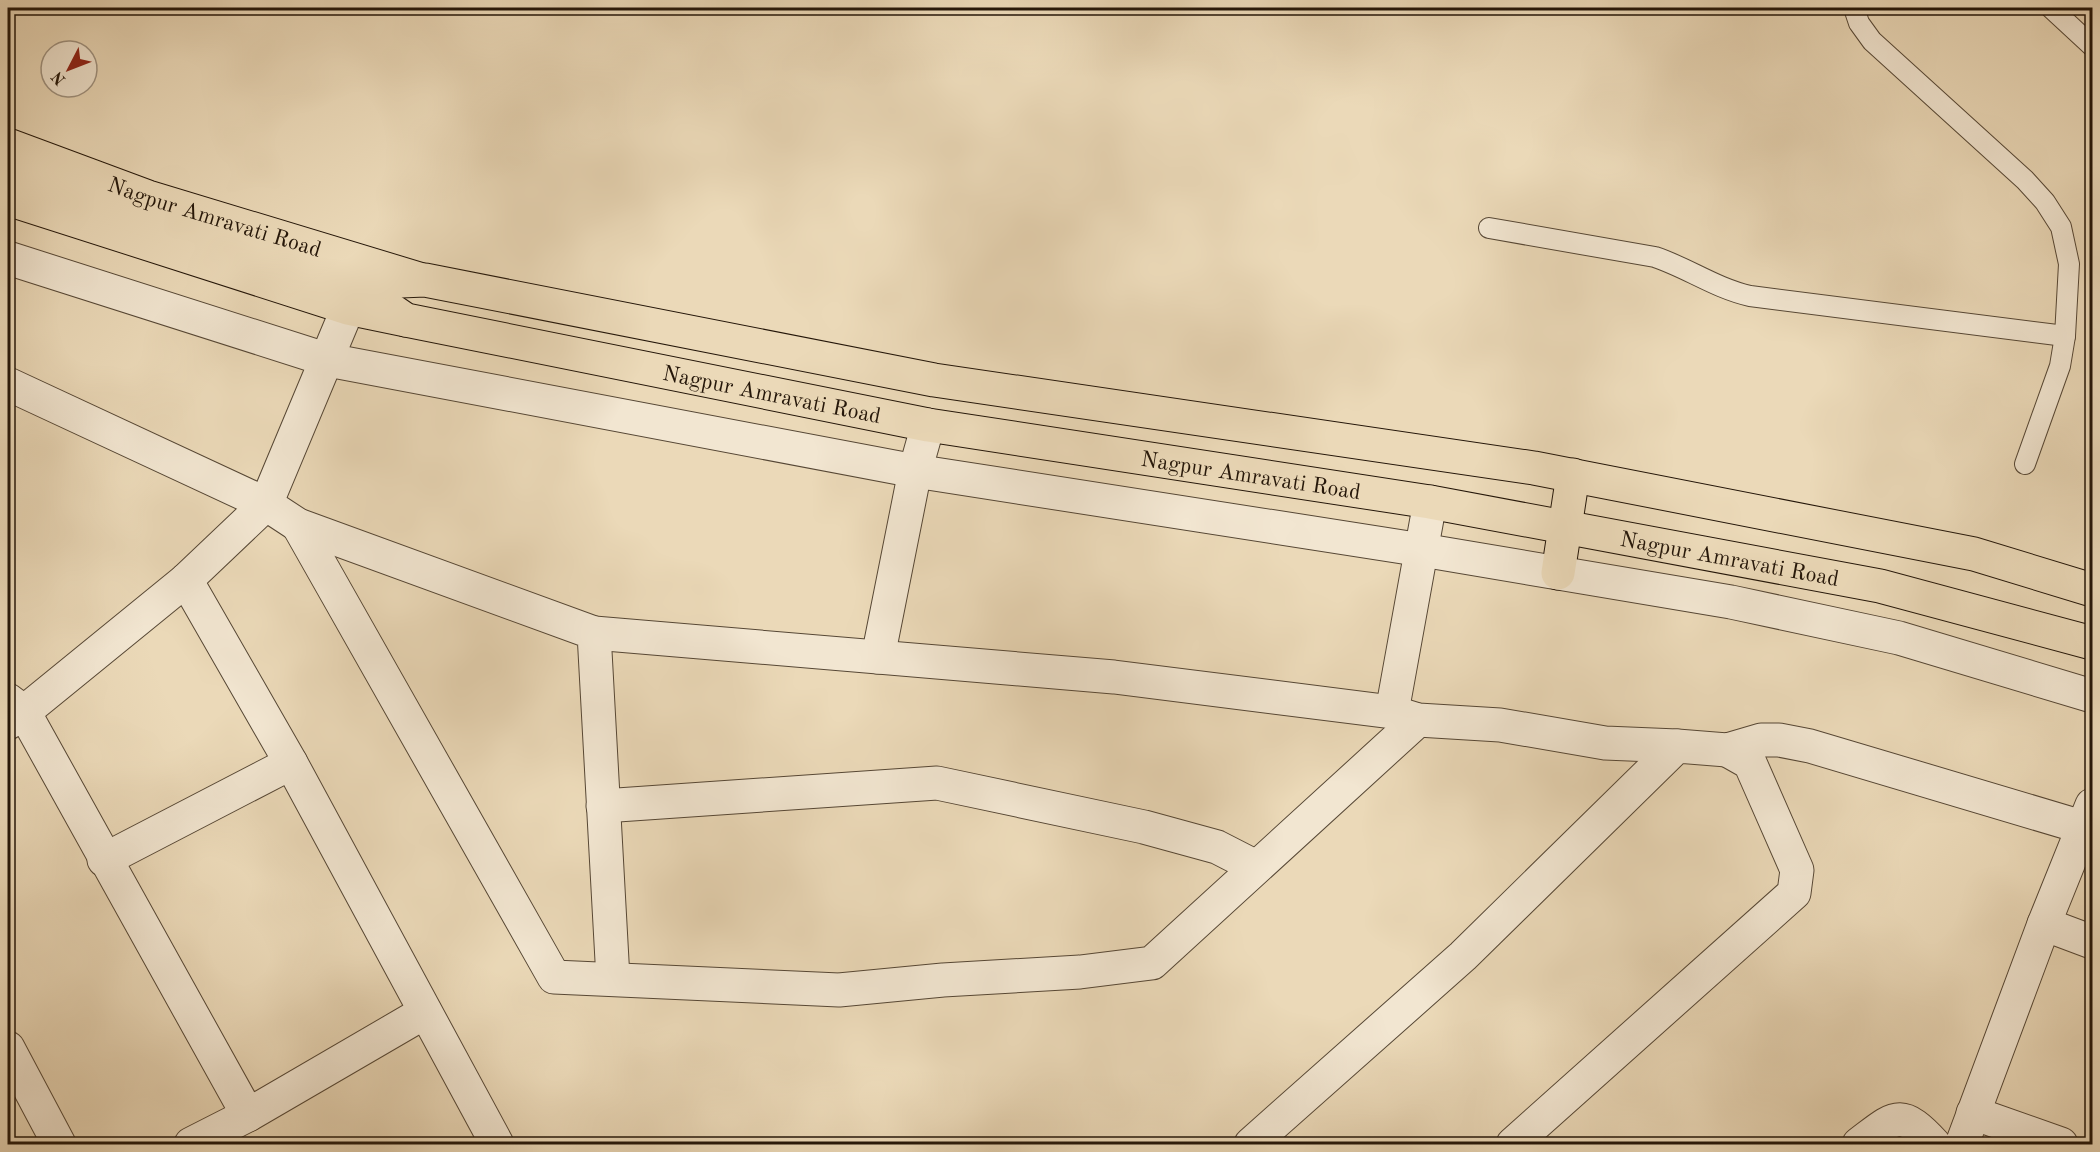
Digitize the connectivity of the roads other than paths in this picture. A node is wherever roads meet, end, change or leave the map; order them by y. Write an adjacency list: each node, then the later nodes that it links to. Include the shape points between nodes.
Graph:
1 (1854, 8): 11 (lane, via 1872,41 2045,202 2061,227 2069,264)
2 (2052, 8): 3 (lane)
3 (2092, 46)
4 (8, 145): 9 (main road, Nagpur Amravati Road, via 147,197)
5 (8, 170): 10 (main road)
6 (8, 199): 10 (main road, Nagpur Amravati Road)
7 (1489, 228): 11 (lane, via 1655,257 1726,291 1750,296)
8 (8, 258): 12 (street)
9 (425, 280): 10 (main road, Nagpur Amravati Road); 17 (main road, Nagpur Amravati Road, via 934,380)
10 (350, 296): 12 (street); 14 (main road, Nagpur Amravati Road, via 406,320)
11 (2066, 336): 15 (lane, via 2060,366)
12 (328, 360): 16 (street); 19 (street)
13 (8, 384): 19 (street)
14 (928, 425): 16 (street); 18 (main road, Nagpur Amravati Road)
15 (2025, 464)
16 (915, 471): 22 (street); 28 (street)
17 (1573, 475): 21 (main road); 25 (main road, Nagpur Amravati Road, via 1974,554)
18 (1430, 502): 21 (main road, Nagpur Amravati Road); 22 (street)
19 (266, 504): 20 (street); 24 (street)
20 (298, 525): 26 (street); 41 (street, via 554,977)
21 (1565, 527): 23 (main road); 27 (main road, Nagpur Amravati Road, via 1880,586)
22 (1422, 550): 23 (street); 31 (street)
23 (1558, 573): 29 (street, via 1731,602 1899,638)
24 (186, 580): 30 (street); 34 (street)
25 (2092, 590)
26 (594, 633): 28 (street); 35 (street)
27 (2092, 643)
28 (878, 657): 31 (street, via 1114,678)
29 (2092, 696)
30 (13, 712): 37 (street)
31 (1405, 716): 32 (street, via 1500,725 1605,743); 38 (street)
32 (1677, 746): 33 (street); 49 (street, via 1463,956)
33 (1727, 750): 36 (street, via 1761,740 1810,746); 50 (street, via 1750,764 1797,870 1794,892)
34 (291, 763): 37 (street); 42 (street)
35 (603, 806): 38 (street, via 938,783 1144,827 1217,847); 41 (street)
36 (2090, 820): 39 (street)
37 (105, 860): 45 (street)
38 (1256, 867): 41 (street, via 1152,963 838,990)
39 (2044, 924): 40 (street); 44 (street)
40 (2092, 942)
41 (613, 980)
42 (425, 1012): 45 (street); 48 (street)
43 (9, 1056): 47 (street)
44 (1973, 1113): 53 (street); 54 (street)
45 (248, 1115): 46 (street)
46 (197, 1143)
47 (59, 1144)
48 (497, 1144)
49 (1251, 1144)
50 (1513, 1144)
51 (1859, 1144): 52 (street, via 1889,1122 1907,1119)
52 (1934, 1144)
53 (1962, 1144)
54 (2061, 1144)

